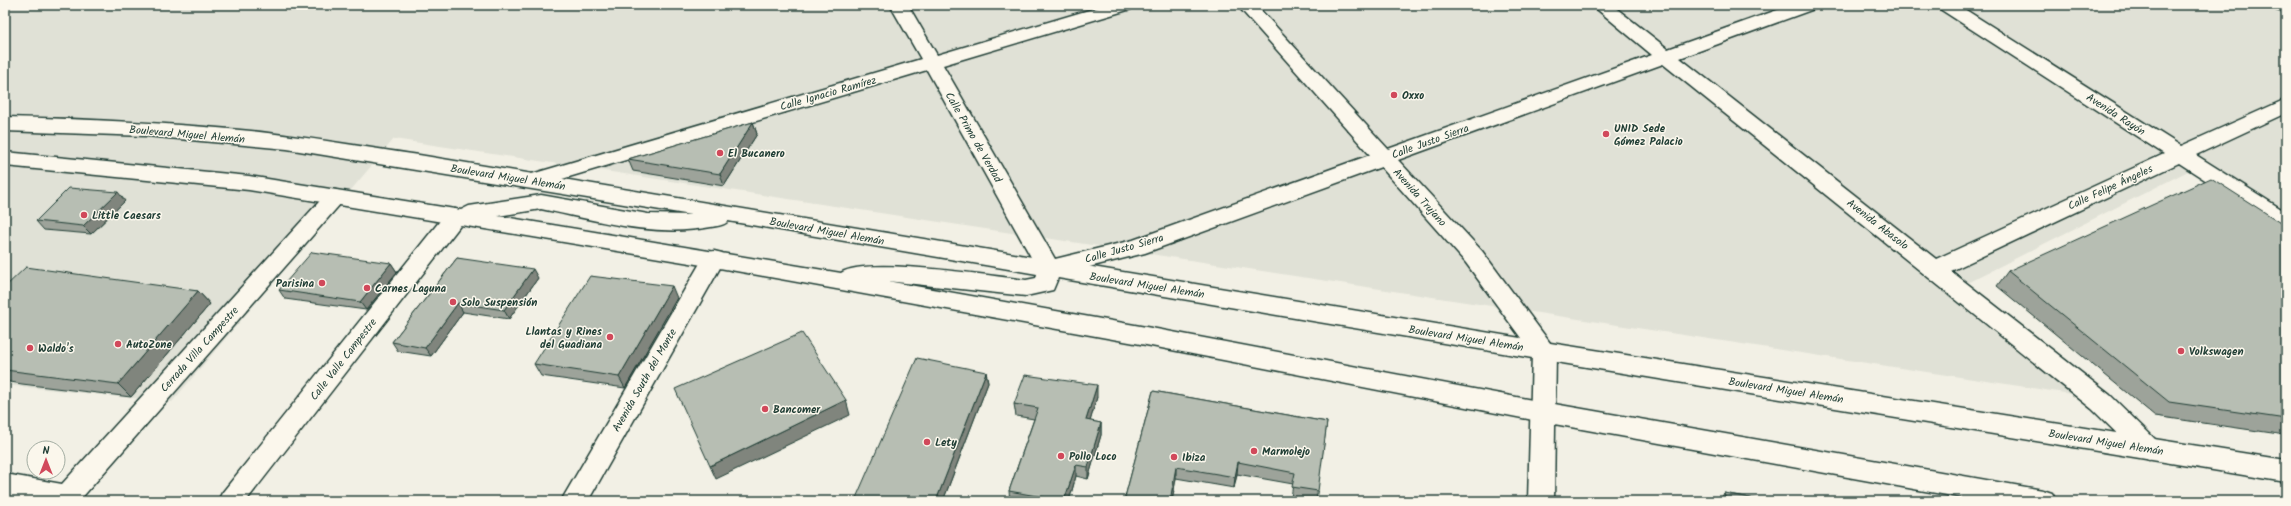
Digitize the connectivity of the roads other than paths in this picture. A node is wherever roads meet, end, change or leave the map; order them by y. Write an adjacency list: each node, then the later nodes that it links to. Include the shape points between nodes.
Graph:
1 (899, 5): 10 (main road, Calle Primo de Verdad)
2 (1125, 5): 10 (main road, Calle Ignacio Ramírez)
3 (1246, 5): 14 (main road, Avenida Trujano)
4 (1601, 5): 9 (main road, Avenida Abasolo)
5 (1808, 5): 9 (main road, Calle Justo Sierra)
6 (1946, 5): 13 (main road, Avenida Rayón)
7 (2280, 5): 8 (main road)
8 (2286, 8)
9 (1666, 56): 14 (main road, Calle Justo Sierra); 25 (main road, Avenida Abasolo)
10 (932, 62): 18 (main road, Calle Ignacio Ramírez); 24 (main road, Calle Primo de Verdad)
11 (2286, 105): 13 (main road, Calle Felipe Ángeles)
12 (5, 124): 18 (main road, Boulevard Miguel Alemán, via 120,128 286,142)
13 (2179, 154): 22 (main road, Avenida Rayón); 25 (main road, Calle Felipe Ángeles)
14 (1384, 158): 24 (main road, Calle Justo Sierra, via 1137,247); 27 (main road, Avenida Trujano, via 1474,257)
15 (5, 159): 16 (main road)
16 (30, 161): 17 (main road); 19 (main road, via 249,183)
17 (5, 167)
18 (532, 181): 20 (main road, Boulevard Miguel Alemán)
19 (335, 197): 21 (main road); 32 (main road, Cerrada Villa Campestre)
20 (734, 215): 21 (main road, via 692,223 648,222 541,202); 24 (main road, Boulevard Miguel Alemán)
21 (455, 217): 23 (main road); 33 (main road, Calle Valle Campestre)
22 (2285, 221)
23 (714, 259): 26 (main road); 34 (main road, Avenida South del Monte)
24 (1050, 269): 26 (main road, via 1045,284 1026,288 888,272); 27 (main road, Boulevard Miguel Alemán)
25 (1934, 269): 29 (main road, Avenida Abasolo, via 2100,402)
26 (839, 280): 28 (main road)
27 (1544, 351): 28 (main road); 29 (main road, Boulevard Miguel Alemán)
28 (1543, 412): 35 (main road); 36 (main road)
29 (2149, 449): 30 (main road, Boulevard Miguel Alemán)
30 (2286, 471)
31 (5, 485): 32 (main road)
32 (65, 498)
33 (231, 501)
34 (574, 501)
35 (1541, 501)
36 (2043, 501)

